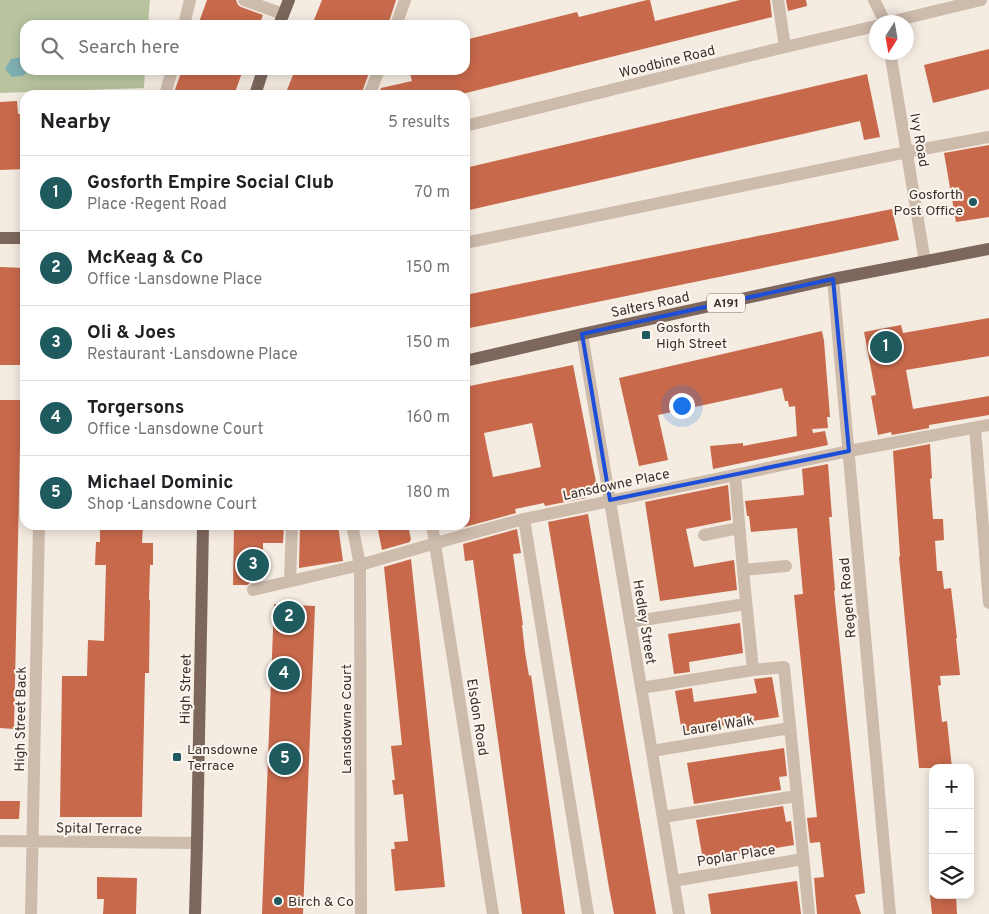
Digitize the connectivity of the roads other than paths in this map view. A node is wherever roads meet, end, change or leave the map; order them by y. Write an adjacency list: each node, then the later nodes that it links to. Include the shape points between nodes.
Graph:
1 (190, 0): 10 (street)
2 (244, 0): 11 (street)
3 (289, 0): 11 (main road)
4 (405, 0): 12 (street)
5 (778, 0): 14 (street)
6 (874, 0): 8 (street)
7 (981, 0): 9 (street)
8 (882, 15)
9 (914, 16)
10 (185, 20)
11 (281, 20)
12 (398, 20)
13 (869, 28): 14 (street, Woodbine Road)
14 (785, 47): 22 (street, Woodbine Road)
15 (891, 60): 24 (street, Ivy Road)
16 (171, 75): 19 (street)
17 (261, 75): 20 (main road)
18 (377, 75): 21 (street)
19 (166, 90)
20 (256, 90)
21 (371, 90)
22 (470, 125)
23 (989, 137): 24 (street)
24 (907, 152): 27 (street); 29 (street, Ivy Road)
25 (0, 238): 26 (main road)
26 (20, 238)
27 (470, 242)
28 (989, 249): 29 (main road, Salters Road / A191)
29 (925, 262): 30 (main road, Salters Road / A191)
30 (832, 280): 31 (main road, Salters Road / A191); 35 (street, Regent Road)
31 (582, 334): 32 (main road, Salters Road / A191); 37 (street, Hedley Street)
32 (470, 360)
33 (989, 425): 34 (street, Lansdowne Place)
34 (974, 428): 35 (street, Lansdowne Place); 52 (street)
35 (849, 451): 36 (street, Lansdowne Place); 73 (street, Regent Road)
36 (735, 475): 37 (street, Lansdowne Place); 39 (street)
37 (610, 500): 38 (street, Lansdowne Place); 54 (street, Hedley Street)
38 (524, 519): 46 (street, Lansdowne Place); 70 (street)
39 (740, 528): 45 (street); 49 (street)
40 (40, 530): 62 (street, High Street Back)
41 (203, 530): 63 (main road, High Street)
42 (292, 530): 50 (street)
43 (353, 530): 47 (street, Lansdowne Court)
44 (433, 530): 46 (street, Elsdon Road)
45 (704, 535)
46 (436, 543): 47 (street, Lansdowne Place); 69 (street, Elsdon Road)
47 (360, 565): 50 (street, Lansdowne Place); 68 (street, Lansdowne Court)
48 (786, 566): 49 (street)
49 (743, 570): 53 (street)
50 (290, 581): 51 (street, Lansdowne Place)
51 (253, 590)
52 (989, 603)
53 (746, 604): 54 (street); 55 (street)
54 (630, 622): 56 (street, Hedley Street)
55 (753, 670): 56 (street); 57 (street, via 784,667)
56 (641, 688): 58 (street, Hedley Street)
57 (790, 728): 58 (street, Laurel Walk); 59 (street)
58 (652, 751): 60 (street, Hedley Street)
59 (797, 796): 60 (street); 64 (street)
60 (663, 817): 65 (street, Hedley Street)
61 (0, 841): 62 (street, Spital Terrace)
62 (32, 842): 63 (street, Spital Terrace); 66 (street, High Street Back)
63 (197, 844): 67 (main road, High Street)
64 (803, 859): 65 (street, Poplar Place); 72 (street)
65 (673, 881): 71 (street, Hedley Street)
66 (31, 914)
67 (195, 914)
68 (361, 914)
69 (493, 914)
70 (588, 914)
71 (679, 914)
72 (809, 914)
73 (890, 914)

